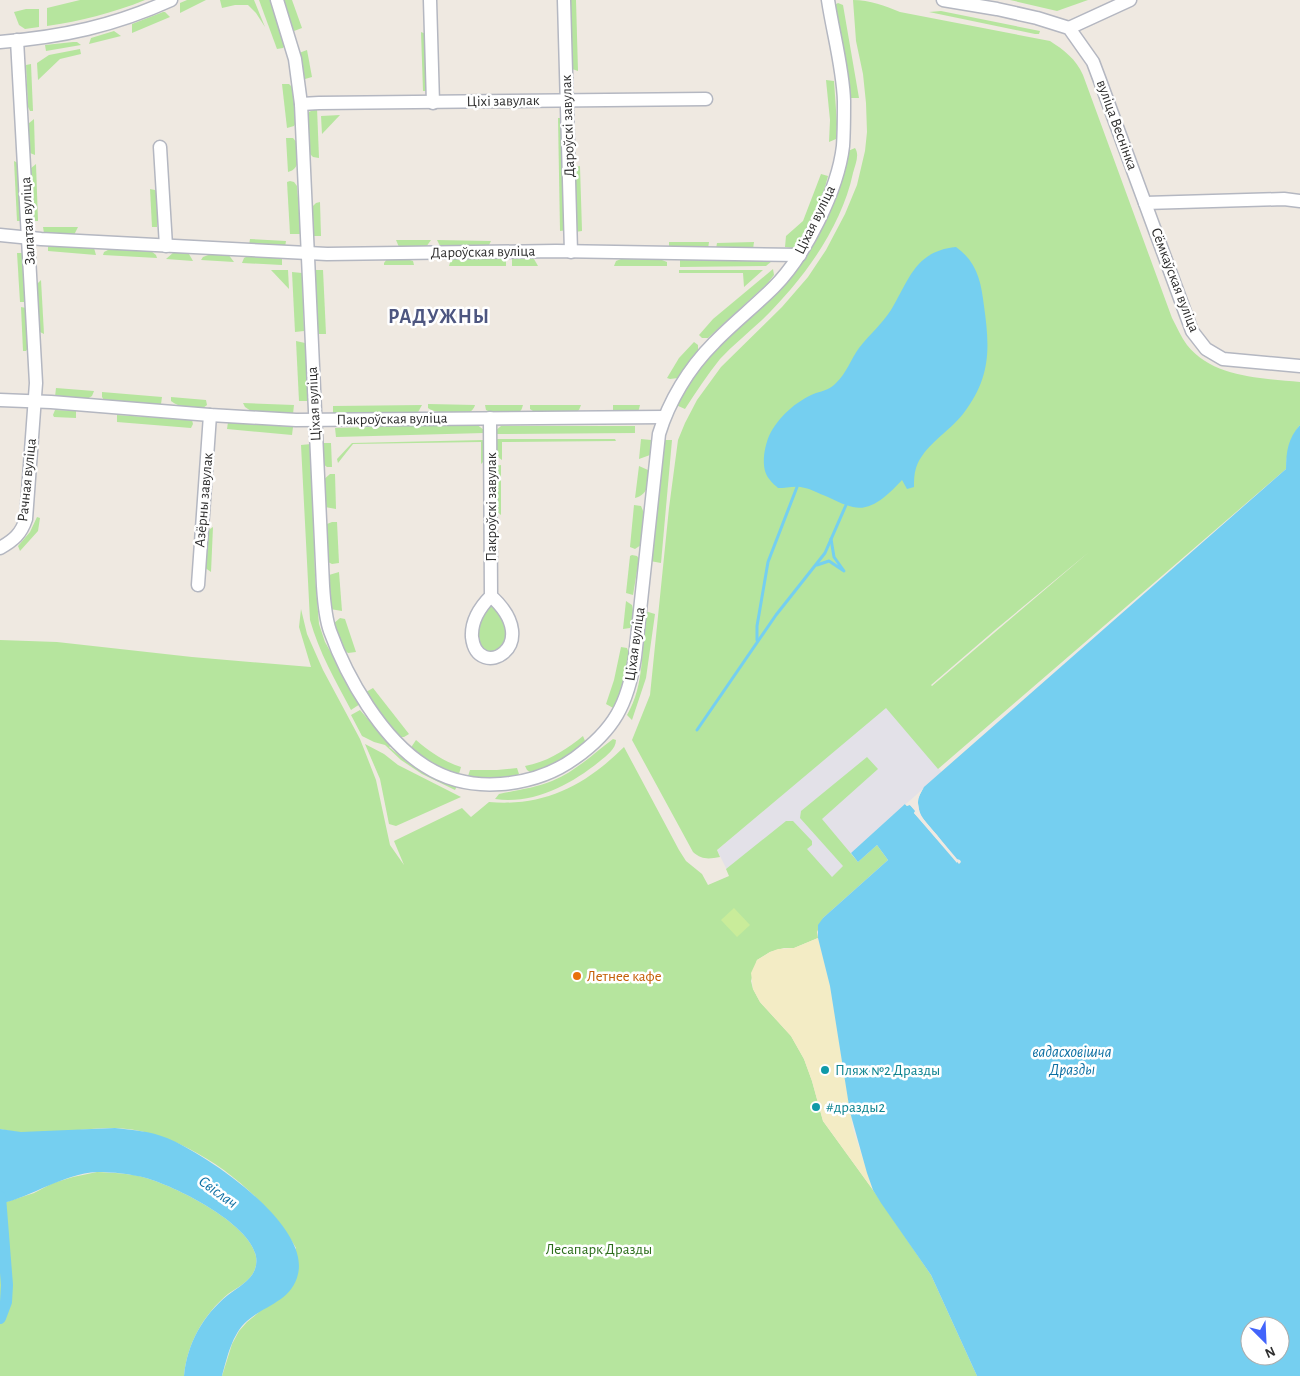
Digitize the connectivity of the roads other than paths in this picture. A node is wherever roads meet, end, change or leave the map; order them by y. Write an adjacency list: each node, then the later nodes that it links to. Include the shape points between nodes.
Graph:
1 (170, 0): 9 (street, via 142,13 88,30)
2 (277, 0): 14 (street, Ціхая вуліца, via 295,59)
3 (430, 0): 13 (street)
4 (564, 0): 12 (street, Дароўскі завулак)
5 (828, 0): 23 (street, Ціхая вуліца, via 844,100 843,148 826,204)
6 (943, 0): 8 (street, via 1037,18)
7 (1130, 0): 8 (street)
8 (1069, 28): 17 (street, вуліца Веснінка, via 1093,62)
9 (17, 40): 10 (street); 19 (street, Залатая вуліца)
10 (0, 42)
11 (706, 99): 12 (street, Ціхі завулак)
12 (568, 101): 13 (street, Ціхі завулак); 21 (street, Дароўскі завулак)
13 (433, 102): 14 (street, Ціхі завулак)
14 (301, 104): 22 (street, Ціхая вуліца)
15 (160, 147): 20 (street)
16 (1300, 201): 17 (street)
17 (1146, 203): 24 (street, Сёмкаўская вуліца, via 1192,331 1199,342 1223,359)
18 (0, 235): 19 (street, Дароўская вуліца)
19 (29, 237): 20 (street, Дароўская вуліца); 26 (street, Залатая вуліца)
20 (166, 246): 22 (street, Дароўская вуліца)
21 (571, 252): 22 (street, Дароўская вуліца); 23 (street, Дароўская вуліца)
22 (308, 253): 30 (street, Ціхая вуліца)
23 (800, 255): 28 (street, Ціхая вуліца, via 775,286 711,345 685,379)
24 (1300, 366)
25 (0, 400): 26 (street, Пакроўская вуліца)
26 (35, 402): 27 (street, Пакроўская вуліца); 31 (street, Рачная вуліца, via 26,519 22,531)
27 (210, 415): 30 (street, Пакроўская вуліца); 32 (street, Азёрны завулак)
28 (664, 417): 29 (street, Пакроўская вуліца); 30 (street, Ціхая вуліца, via 658,443 632,682 618,715 592,746 566,765 527,781 491,785 461,782 415,759 375,717 350,676 325,610)
29 (490, 418): 30 (street, Пакроўская вуліца); 33 (street, Пакроўскі завулак)
30 (315, 419)
31 (0, 548)
32 (198, 586)
33 (491, 596): 33 (street, via 501,604 513,632 512,643 496,658 479,653 474,646 472,632 477,612)

